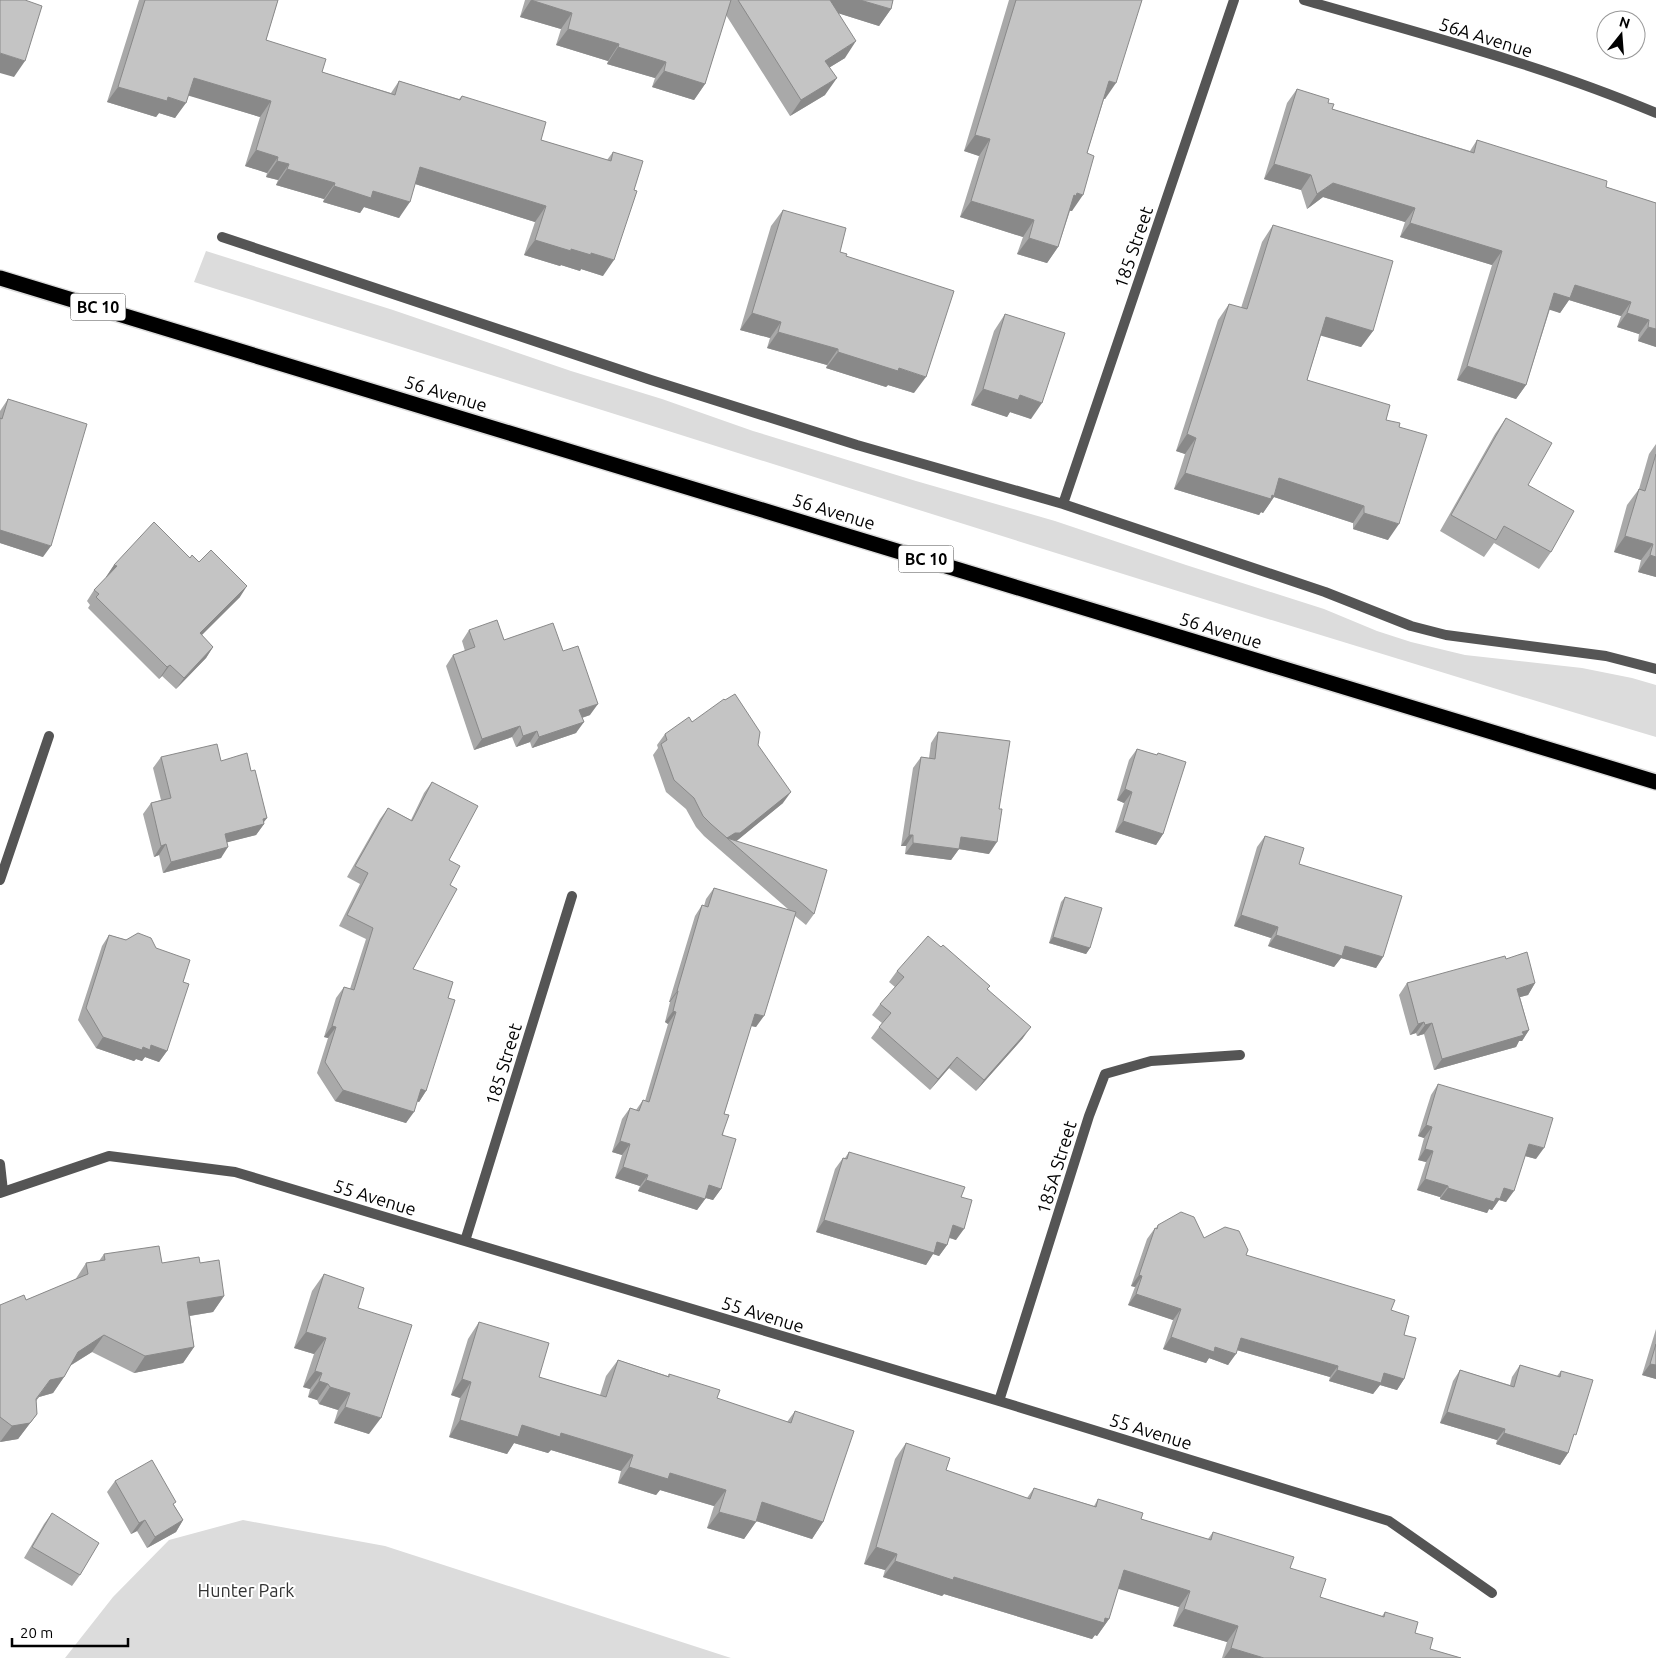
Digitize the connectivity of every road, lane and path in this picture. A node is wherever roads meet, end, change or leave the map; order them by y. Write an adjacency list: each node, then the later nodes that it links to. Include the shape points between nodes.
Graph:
1 (1234, 0): 6 (street, 185 Street)
2 (1304, 0): 3 (street, 56A Avenue, via 1527,66)
3 (1656, 114)
4 (222, 237): 6 (street, via 660,383 857,445)
5 (0, 278): 9 (highway, 56 Avenue / BC 10)
6 (1063, 504): 7 (street, via 1325,592 1411,626 1446,634 1606,656)
7 (1656, 669)
8 (49, 736): 10 (street)
9 (1656, 782)
10 (0, 880)
11 (572, 896): 15 (street, 185 Street)
12 (1240, 1055): 16 (street, 185A Street, via 1151,1060 1106,1074 1089,1116)
13 (0, 1164): 14 (street)
14 (2, 1192): 15 (street, 55 Avenue, via 109,1156 235,1172)
15 (465, 1241): 16 (street, 55 Avenue)
16 (999, 1401): 17 (street, 55 Avenue, via 1389,1521)
17 (1492, 1593)

